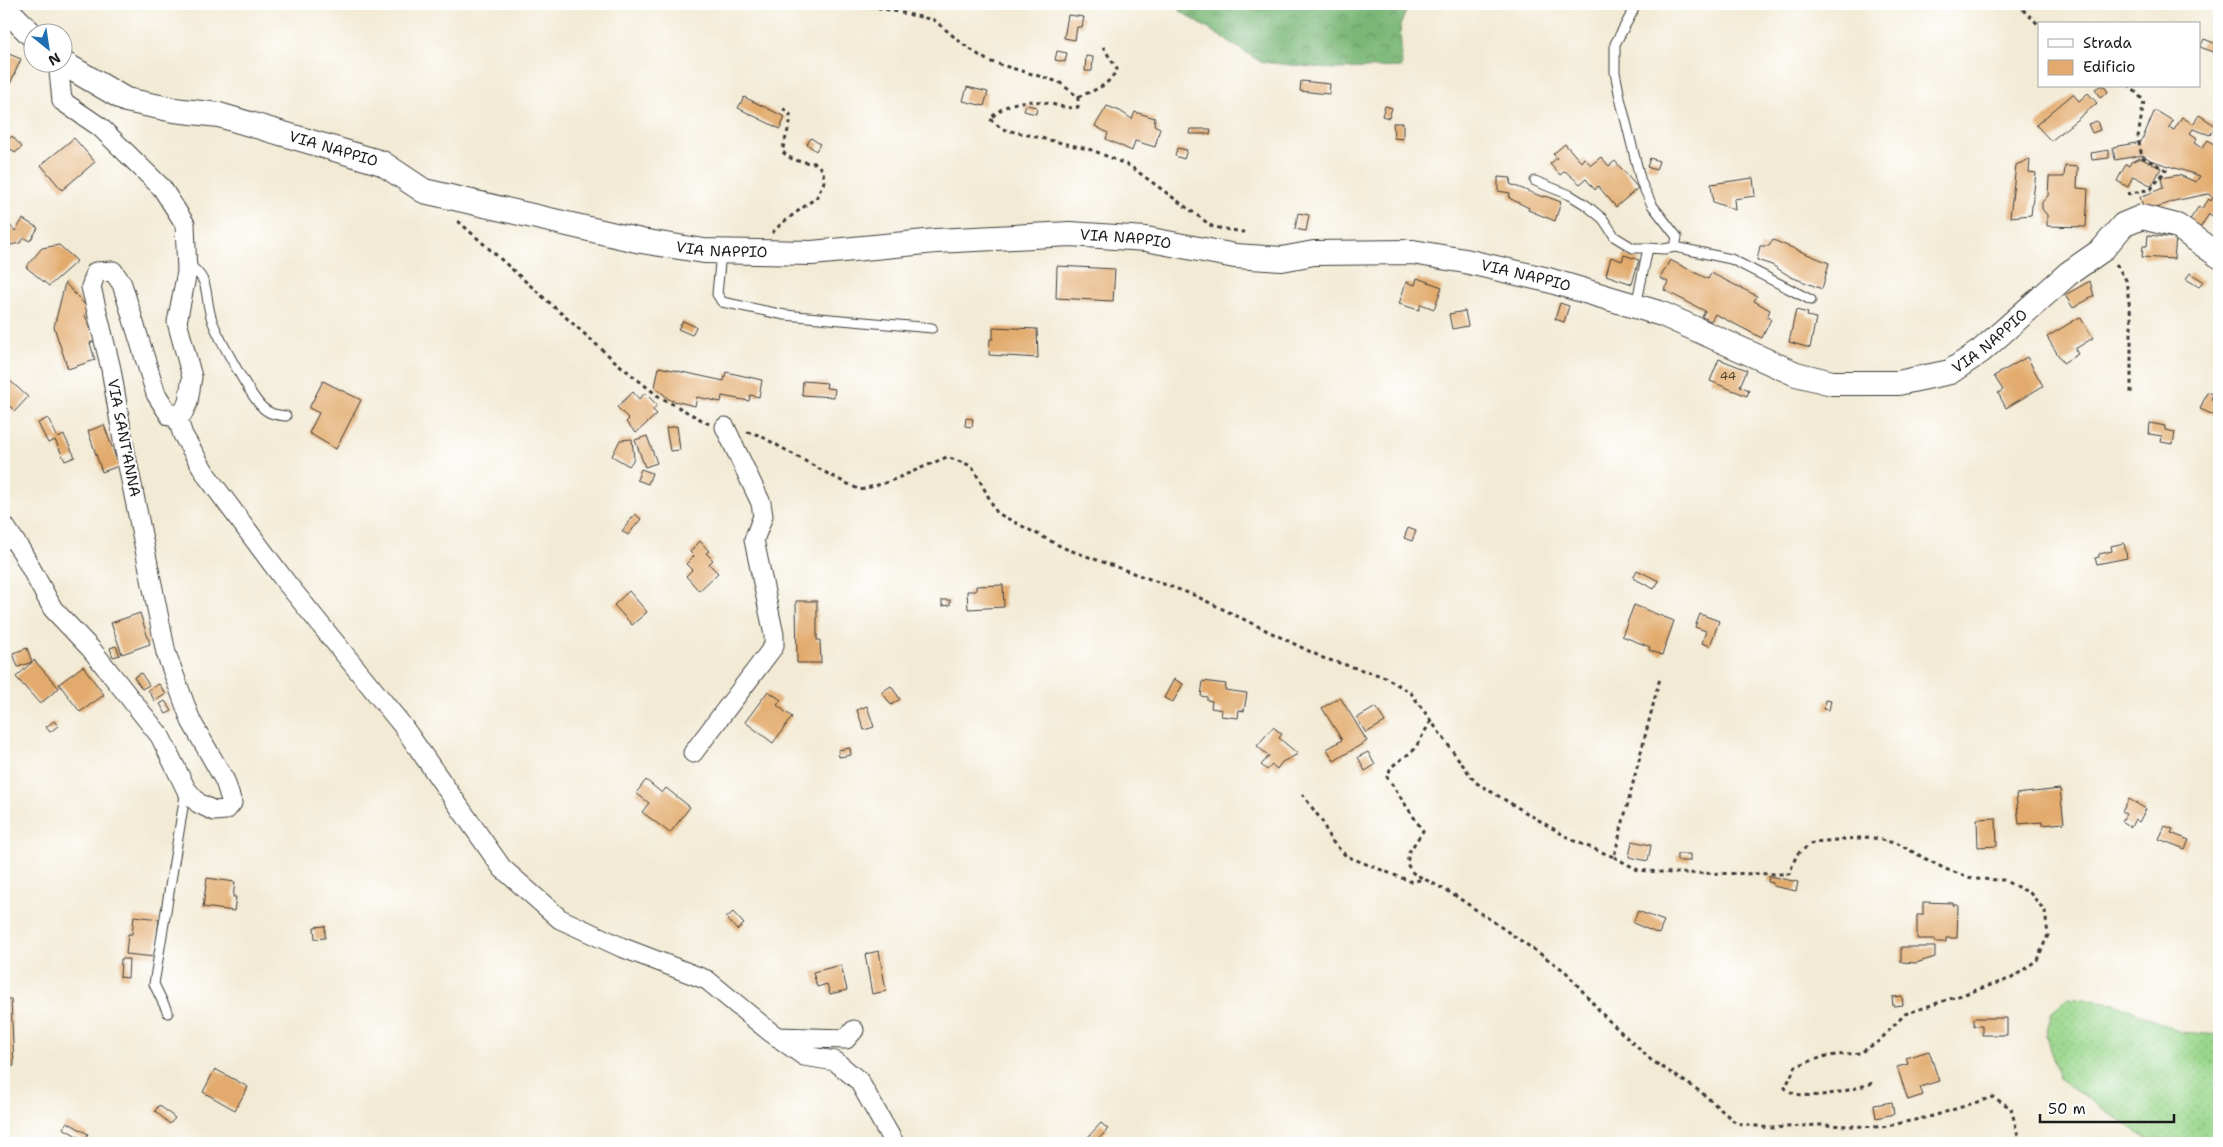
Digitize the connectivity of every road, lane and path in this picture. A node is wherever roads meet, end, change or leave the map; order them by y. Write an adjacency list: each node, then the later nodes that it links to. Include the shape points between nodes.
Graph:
1 (862, 4): 11 (path, via 934,20 988,61 1059,82)
2 (2017, 4): 6 (path)
3 (1633, 10): 18 (lane, via 1615,44 1615,72 1641,182 1652,206 1677,237)
4 (4, 11): 5 (street)
5 (22, 25)
6 (2038, 25)
7 (1103, 47): 11 (path, via 1117,69 1112,79)
8 (72, 69): 20 (street, VIA NAPPIO, via 126,100 219,115 382,163 424,191 641,241)
9 (61, 72): 23 (street, via 62,101 100,127 162,188 184,224)
10 (2132, 88): 14 (path, via 2144,101 2138,137 2142,157 2166,170 2152,189)
11 (1078, 97): 22 (path, via 1078,106 1070,108 1033,99 1018,102 998,111 990,119 1002,129 1092,150 1130,166 1213,227 1243,232 1251,241)
12 (780, 106): 16 (path, via 790,114 782,151 797,162 815,163 822,170 824,182 817,197)
13 (1535, 182): 19 (lane, via 1570,195 1586,205 1603,219 1614,236 1633,248)
14 (2127, 194)
15 (454, 217): 30 (path, via 658,396 705,423)
16 (771, 234)
17 (2105, 246): 21 (street, VIA NAPPIO, via 2123,225 2142,217 2177,226); 25 (street, VIA NAPPIO, via 2069,273 1981,351 1950,372 1898,383 1832,383 1796,374 1662,314); 27 (path, via 2126,280 2131,316)
18 (1675, 247): 19 (lane, via 1664,250); 24 (lane, via 1732,259)
19 (1648, 248): 25 (lane)
20 (721, 252): 22 (street, VIA NAPPIO, via 812,253 936,241 1070,234 1146,239); 26 (lane, via 717,294 722,302 785,316)
21 (2219, 256)
22 (1254, 257): 25 (street, VIA NAPPIO, via 1282,259 1314,253 1413,252 1548,280)
23 (186, 263): 28 (street, via 177,322 192,377 188,402 182,412); 29 (lane, via 199,272 205,283 212,321 261,406 273,415)
24 (1811, 300)
25 (1636, 307)
26 (932, 328)
27 (2131, 396)
28 (176, 414): 35 (street, VIA SANT'ANNA, via 170,416 156,394 122,284 113,271 96,272 91,286 166,652 191,721 225,781 232,803 226,810 214,811 198,803); 41 (street, via 183,436 207,476 285,581 402,725 502,868 560,919 707,980)
29 (286, 416)
30 (725, 427): 33 (path, via 759,435 860,490 947,457 972,466 997,513 1064,548 1194,595 1323,658 1384,677 1411,693); 34 (street, via 761,503 763,516 754,540 774,646)
31 (4, 525): 35 (street, VIA SANT'ANNA, via 53,609 91,649 160,736)
32 (1660, 678): 37 (path)
33 (1431, 720): 37 (path, via 1475,782 1572,840); 38 (path, via 1414,750 1391,767 1386,777 1423,831 1406,864)
34 (693, 753)
35 (186, 789): 39 (lane, via 154,984)
36 (1302, 794): 38 (path, via 1322,821 1330,840 1346,856 1412,882)
37 (1614, 857): 42 (path, via 1638,870 1788,874 1797,854 1814,842 1870,837 1898,844 1946,869 1974,878 2003,880 2030,893 2045,911 2048,935 2037,960 2012,978 1905,1014 1879,1041 1860,1053 1826,1056 1796,1066 1785,1088 1792,1094 1821,1096)
38 (1424, 879): 44 (path, via 1453,894 1565,971 1606,1018 1650,1060 1701,1092 1736,1123 1770,1128 1820,1125 1882,1127 1933,1116 1993,1097 2011,1108)
39 (168, 1013)
40 (854, 1030): 41 (street, via 846,1039)
41 (777, 1037): 43 (street, via 804,1056 835,1061 859,1082)
42 (1876, 1082)
43 (894, 1143)
44 (2020, 1143)

